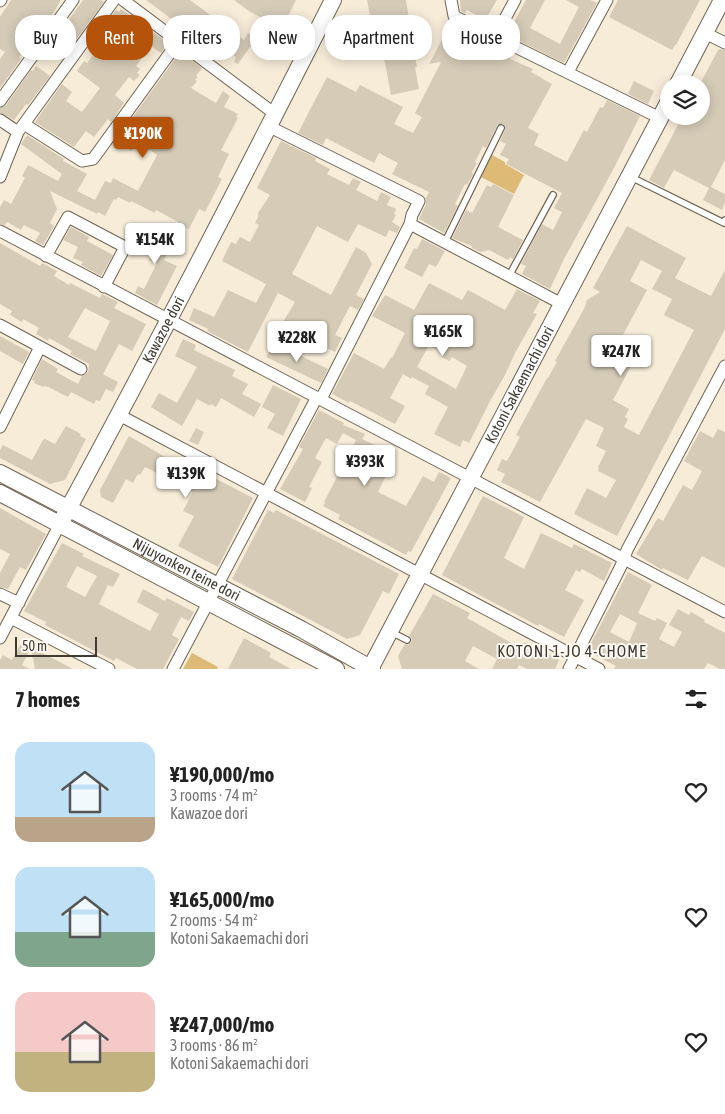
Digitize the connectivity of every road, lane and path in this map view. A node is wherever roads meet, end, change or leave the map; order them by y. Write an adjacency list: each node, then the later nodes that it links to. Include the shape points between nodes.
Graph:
1 (73, 0): 19 (street)
2 (114, 0): 23 (street)
3 (123, 0): 11 (street)
4 (333, 0): 22 (street, Kawazoe dori)
5 (451, 0): 9 (street)
6 (515, 0): 10 (street)
7 (607, 0): 17 (street)
8 (722, 0): 12 (street)
9 (454, 15)
10 (507, 15)
11 (163, 31)
12 (705, 33): 13 (street); 18 (street)
13 (725, 43)
14 (520, 49): 17 (street)
15 (165, 60): 23 (street, via 93,159 82,161)
16 (199, 60): 22 (street)
17 (568, 72): 20 (street)
18 (683, 75)
19 (0, 101)
20 (660, 118): 25 (street, Kotoni Sakaemachi dori)
21 (0, 120): 23 (street)
22 (272, 121): 29 (street, via 419,201); 36 (street, Kawazoe dori)
23 (21, 128): 26 (street)
24 (501, 128): 31 (lane)
25 (630, 176): 28 (lane, via 724,223); 35 (street, Kotoni Sakaemachi dori)
26 (0, 177)
27 (553, 195): 33 (lane)
28 (725, 220)
29 (410, 224): 31 (street); 41 (street)
30 (0, 231): 32 (street)
31 (445, 242): 33 (street)
32 (46, 256): 34 (street); 34 (street, via 68,217 125,248)
33 (509, 276): 35 (street)
34 (104, 287): 36 (street)
35 (562, 304): 45 (street, Kotoni Sakaemachi dori)
36 (169, 320): 41 (street); 42 (street, Kawazoe dori)
37 (0, 325): 38 (street)
38 (40, 347): 40 (street); 43 (street)
39 (725, 366): 50 (street)
40 (81, 369)
41 (319, 398): 45 (street); 47 (street)
42 (119, 416): 47 (street); 48 (street, Kawazoe dori)
43 (0, 427)
44 (0, 473): 48 (street, Nijuyonken teine dori)
45 (471, 478): 50 (street); 51 (street, Kotoni Sakaemachi dori)
46 (0, 493): 49 (street, Nijuyonken teine dori)
47 (266, 493): 51 (street); 52 (street)
48 (68, 508): 49 (street, Kawazoe dori); 52 (street, Nijuyonken teine dori)
49 (60, 524): 54 (street, Nijuyonken teine dori); 55 (street)
50 (624, 559): 56 (street); 61 (street)
51 (420, 575): 58 (street, Kotoni Sakaemachi dori); 61 (street)
52 (216, 586): 54 (street); 65 (street, Nijuyonken teine dori)
53 (0, 594): 55 (street)
54 (208, 602): 63 (street); 64 (street, Nijuyonken teine dori)
55 (18, 603): 57 (street)
56 (725, 612)
57 (11, 618): 59 (street); 62 (street)
58 (390, 632): 60 (lane); 65 (street, Kotoni Sakaemachi dori)
59 (0, 638)
60 (407, 640)
61 (575, 656): 66 (street); 67 (street)
62 (109, 669)
63 (173, 669)
64 (336, 669)
65 (371, 669)
66 (569, 669)
67 (599, 669)

